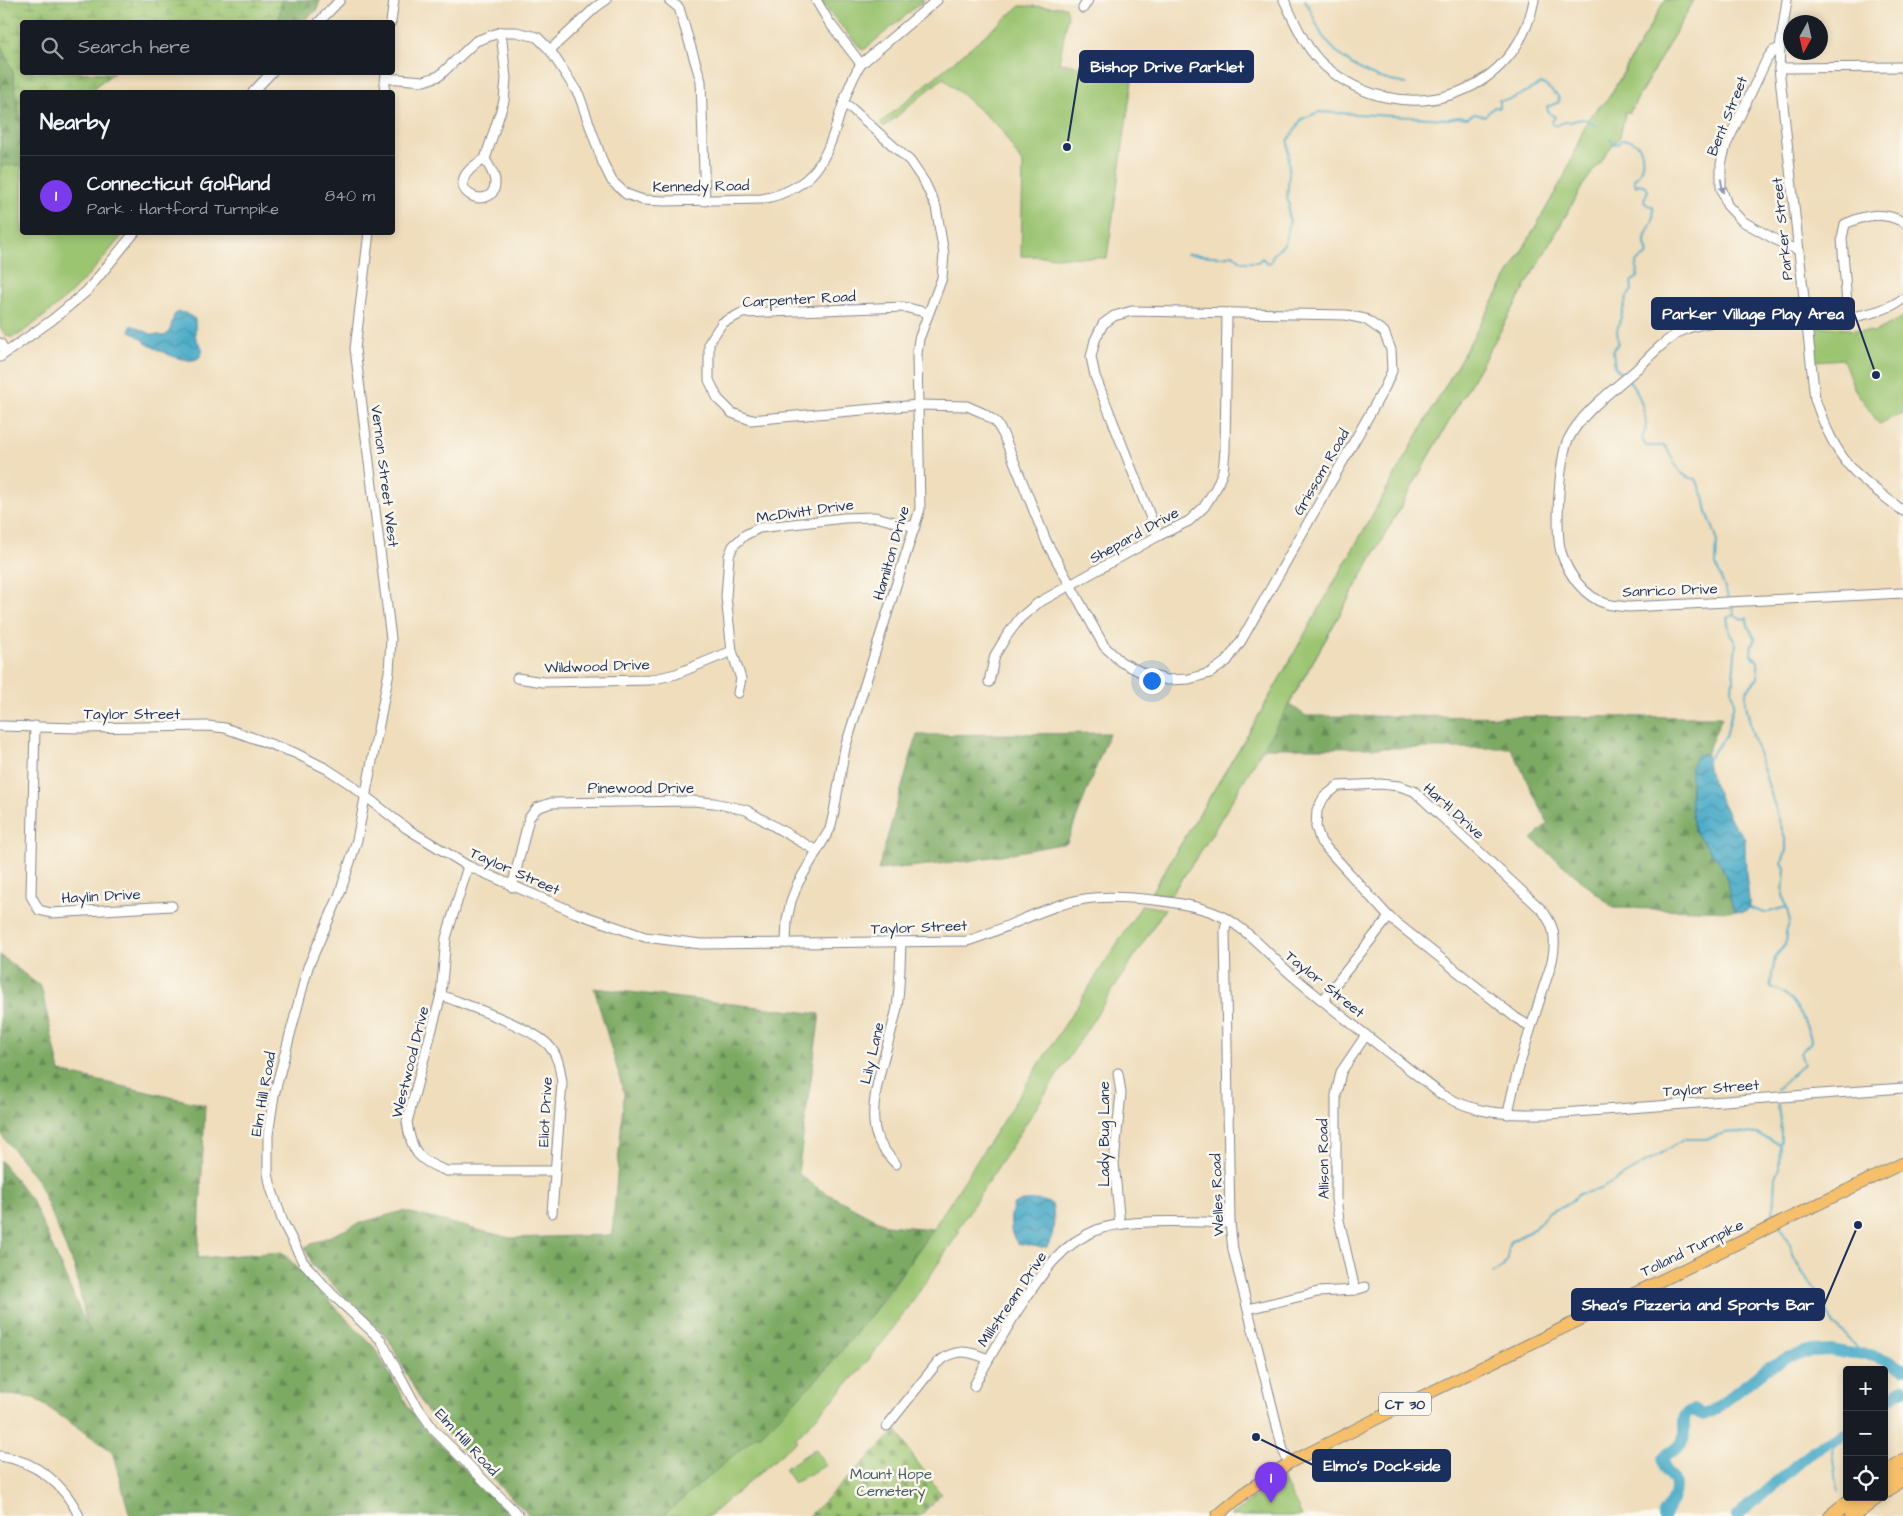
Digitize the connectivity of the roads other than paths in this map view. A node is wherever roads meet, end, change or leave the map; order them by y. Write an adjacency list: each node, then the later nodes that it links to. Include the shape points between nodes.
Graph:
1 (340, 0): 10 (street)
2 (394, 0): 11 (street)
3 (606, 0): 14 (street)
4 (669, 0): 24 (street, via 679,8 701,81)
5 (816, 0): 15 (street)
6 (938, 0): 15 (street, Kennedy Road)
7 (1284, 0): 8 (street, via 1312,51 1325,66 1356,88 1380,97 1409,101 1461,92 1484,79 1514,50 1524,32)
8 (1534, 0)
9 (1788, 0): 13 (street, Parker Street)
10 (321, 20)
11 (391, 20)
12 (500, 32): 14 (street, Kennedy Road, via 537,37); 19 (street, Kennedy Road, via 476,41 439,76 424,81); 23 (street, via 506,78 504,101)
13 (1780, 48): 17 (street, Parker Street); 28 (street, Bent Street, one-way to 28, via 1770,54 1726,145 1720,180 1728,205 1737,217)
14 (550, 50): 24 (street, Kennedy Road, via 579,95 612,182 626,194 642,200)
15 (861, 64): 22 (street, Kennedy Road, via 853,76)
16 (1903, 67): 17 (street)
17 (1780, 68): 28 (street, Parker Street)
18 (269, 75): 20 (street)
19 (386, 75): 21 (street)
20 (255, 90)
21 (384, 90)
22 (844, 104): 24 (street, Kennedy Road, via 824,158 810,176 794,188 762,199); 30 (street, Hamilton Drive, via 910,161 936,207 944,254 942,278)
23 (486, 159): 23 (street, via 496,184 493,192 481,198 472,197 465,192 463,182 466,173)
24 (705, 201)
25 (1903, 222): 32 (street, via 1879,215 1862,216 1845,224 1842,238)
26 (132, 235): 35 (street, via 87,291)
27 (369, 235): 46 (street, Vernon Street West, via 355,349 391,638 389,672)
28 (1799, 250): 33 (street, Parker Street)
29 (1903, 299): 32 (street, Sanrico Drive, via 1871,314)
30 (928, 313): 36 (street, Hamilton Drive, via 918,346); 36 (street, Carpenter Road, via 904,308 742,313 722,323 709,343 709,380 718,399 732,413 751,420)
31 (1227, 314): 39 (street, Shepard Drive, via 1223,471 1204,507 1189,521); 39 (street, Grissom Road, via 1132,312 1114,316 1103,324 1094,340 1091,357 1095,376); 40 (street, Grissom Road, via 1346,315 1365,319 1384,332 1391,350 1392,371 1241,640 1227,661 1210,673 1189,680 1167,680 1143,673 1121,662 1104,646)
32 (1848, 317): 33 (street, Sanrico Drive)
33 (1805, 318): 37 (street, Parker Street, via 1815,399 1825,427 1854,471); 41 (street, Sanrico Drive, via 1707,324 1683,330 1666,341 1579,423 1569,439 1560,472 1560,547 1565,564 1576,582 1592,597 1606,604 1629,607)
34 (0, 343): 35 (street)
35 (3, 354)
36 (918, 405): 38 (street, Hamilton Drive, via 920,509); 40 (street, Grissom Road, via 967,406 996,422 1047,543)
37 (1903, 511)
38 (915, 527): 42 (street, McDivitt Drive, via 875,516 760,528 745,535 733,546 727,572 726,597); 50 (street, Hamilton Drive, via 845,748 830,829)
39 (1158, 536): 40 (street, Shepard Drive)
40 (1071, 585): 44 (street, Shepard Drive, via 1038,603 1020,618 995,655)
41 (1903, 593)
42 (732, 651): 43 (street, Wildwood Drive, via 676,674 650,680 543,682); 45 (street, McDivitt Drive, via 741,678)
43 (517, 678)
44 (989, 682)
45 (738, 693)
46 (379, 722): 49 (street, Elm Hill Road)
47 (0, 726): 48 (street, Taylor Street)
48 (35, 726): 49 (street, Taylor Street, via 225,728 327,768); 53 (street, Haylin Drive, via 30,896 39,910 51,913)
49 (365, 796): 51 (street, Taylor Street, via 406,828); 86 (street, Elm Hill Road, via 350,865 308,967 286,1047 268,1135 268,1173 283,1222 303,1262 381,1340 413,1400 433,1429)
50 (817, 851): 52 (street, Pinewood Drive, via 746,810 714,803 551,803 537,808 529,818); 57 (street, Hamilton Drive, via 790,901)
51 (468, 866): 52 (street, Taylor Street); 58 (street, Westwood Drive, via 446,938)
52 (512, 886): 57 (street, Taylor Street, via 576,913 645,936 701,944)
53 (172, 906)
54 (1389, 917): 59 (street); 60 (street, Hartl Drive); 60 (street, Hartl Drive, via 1321,842 1316,827 1317,810 1324,797 1338,786 1380,784 1414,792 1543,911 1552,925 1554,953)
55 (1227, 920): 56 (street, Taylor Street, via 1212,912 1187,906 1117,898 1086,899 1067,902 967,941); 59 (street, Taylor Street); 69 (street, Welles Road)
56 (902, 942): 57 (street, Taylor Street); 66 (street, Lily Lane, via 897,1008 878,1078 874,1125 883,1150)
57 (786, 943)
58 (441, 995): 67 (street, Eliot Drive, via 534,1034 549,1045 559,1062 562,1083); 67 (street, Westwood Drive, via 407,1122 410,1141 417,1154 430,1165 447,1171)
59 (1323, 1000): 61 (street, Taylor Street)
60 (1531, 1027): 64 (street, Hartl Drive)
61 (1366, 1035): 64 (street, Taylor Street, via 1442,1095 1478,1111); 72 (street, Allison Road, via 1341,1072 1336,1095 1336,1199)
62 (1118, 1073): 70 (street, Lady Bug Lane, via 1121,1094 1114,1163)
63 (1903, 1088): 64 (street, Taylor Street, via 1577,1112)
64 (1508, 1114)
65 (1903, 1163): 79 (main road, Tolland Turnpike / CT 30)
66 (896, 1164)
67 (555, 1171): 68 (street, Eliot Drive)
68 (552, 1213)
69 (1230, 1223): 70 (street, Millstream Drive); 73 (street, Welles Road, via 1233,1250)
70 (1120, 1224): 74 (street, Millstream Drive, via 1079,1238 1062,1251 1045,1269)
71 (1365, 1287): 72 (street)
72 (1355, 1290): 73 (street, via 1318,1292)
73 (1248, 1309): 79 (street, Welles Road)
74 (988, 1359): 75 (street, Millstream Drive); 76 (street, via 961,1351 948,1355)
75 (974, 1386)
76 (887, 1426)
77 (0, 1456): 85 (street, via 28,1463 48,1476)
78 (1903, 1461): 80 (highway)
79 (1289, 1463): 87 (main road, CT 30, via 1248,1490)
80 (1888, 1473)
81 (1903, 1478): 82 (highway)
82 (1888, 1489)
83 (1851, 1501): 88 (highway)
84 (1872, 1501): 89 (highway)
85 (80, 1516)
86 (519, 1516)
87 (1217, 1516)
88 (1831, 1516)
89 (1852, 1516)

